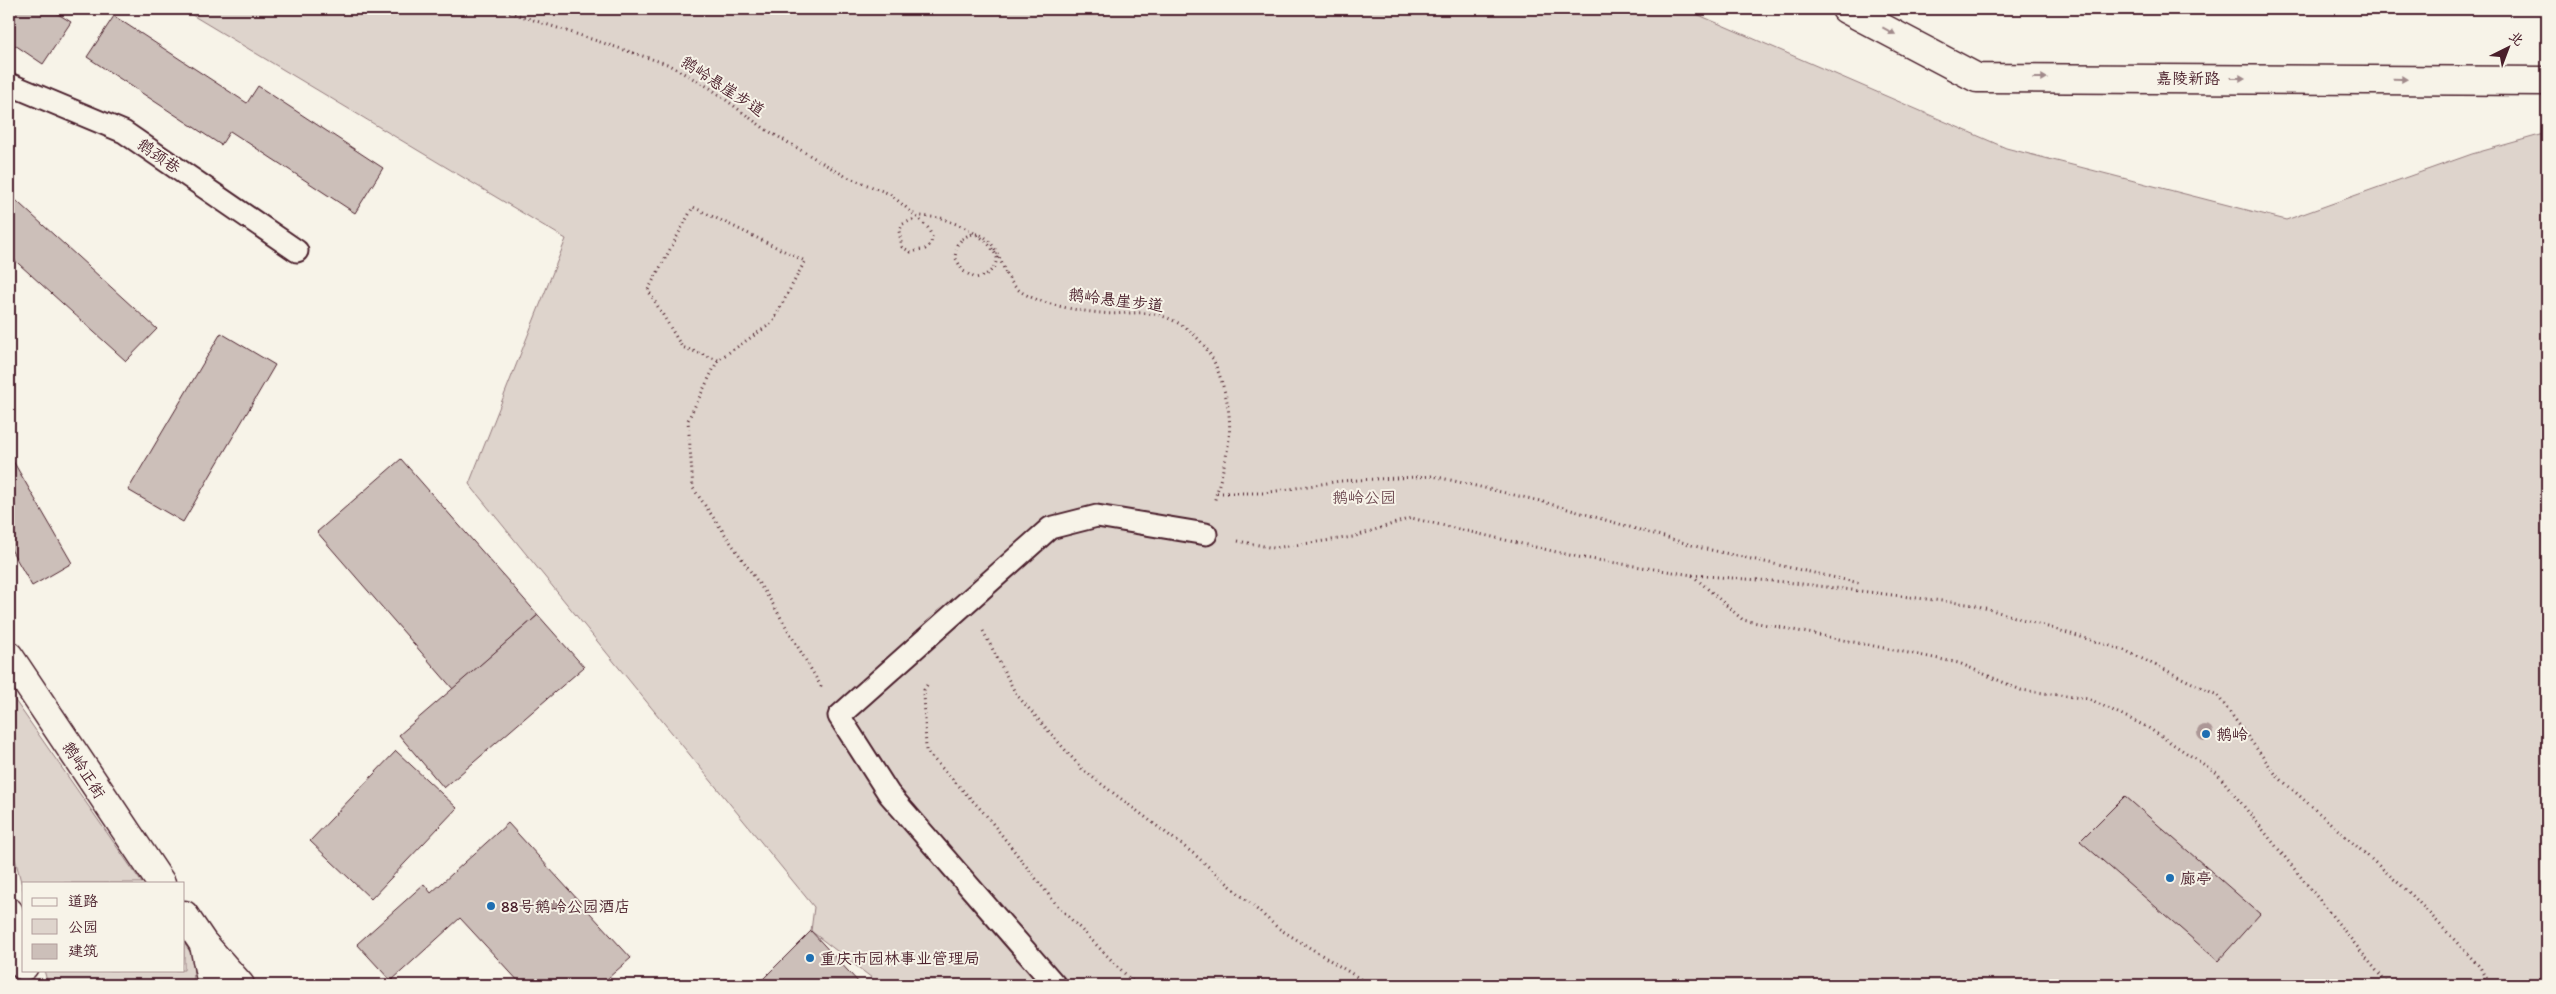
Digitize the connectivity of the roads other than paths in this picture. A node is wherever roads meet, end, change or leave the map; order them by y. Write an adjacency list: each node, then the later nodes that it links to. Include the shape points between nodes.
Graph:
1 (1846, 9): 2 (street, 嘉陵新路, one-way to 2, via 1977,78)
2 (2547, 81)
3 (9, 84): 4 (lane, 鹅颈巷, via 124,132)
4 (298, 251)
5 (1206, 534): 16 (lane, via 1097,516 1050,528 839,716 890,794)
6 (9, 656): 7 (street, 鹅岭正街)
7 (160, 882)
8 (9, 912): 11 (street)
9 (185, 916): 10 (street)
10 (203, 943): 14 (street); 15 (street)
11 (22, 959)
12 (26, 972): 13 (street)
13 (29, 985)
14 (212, 985)
15 (240, 985)
16 (1054, 985)

